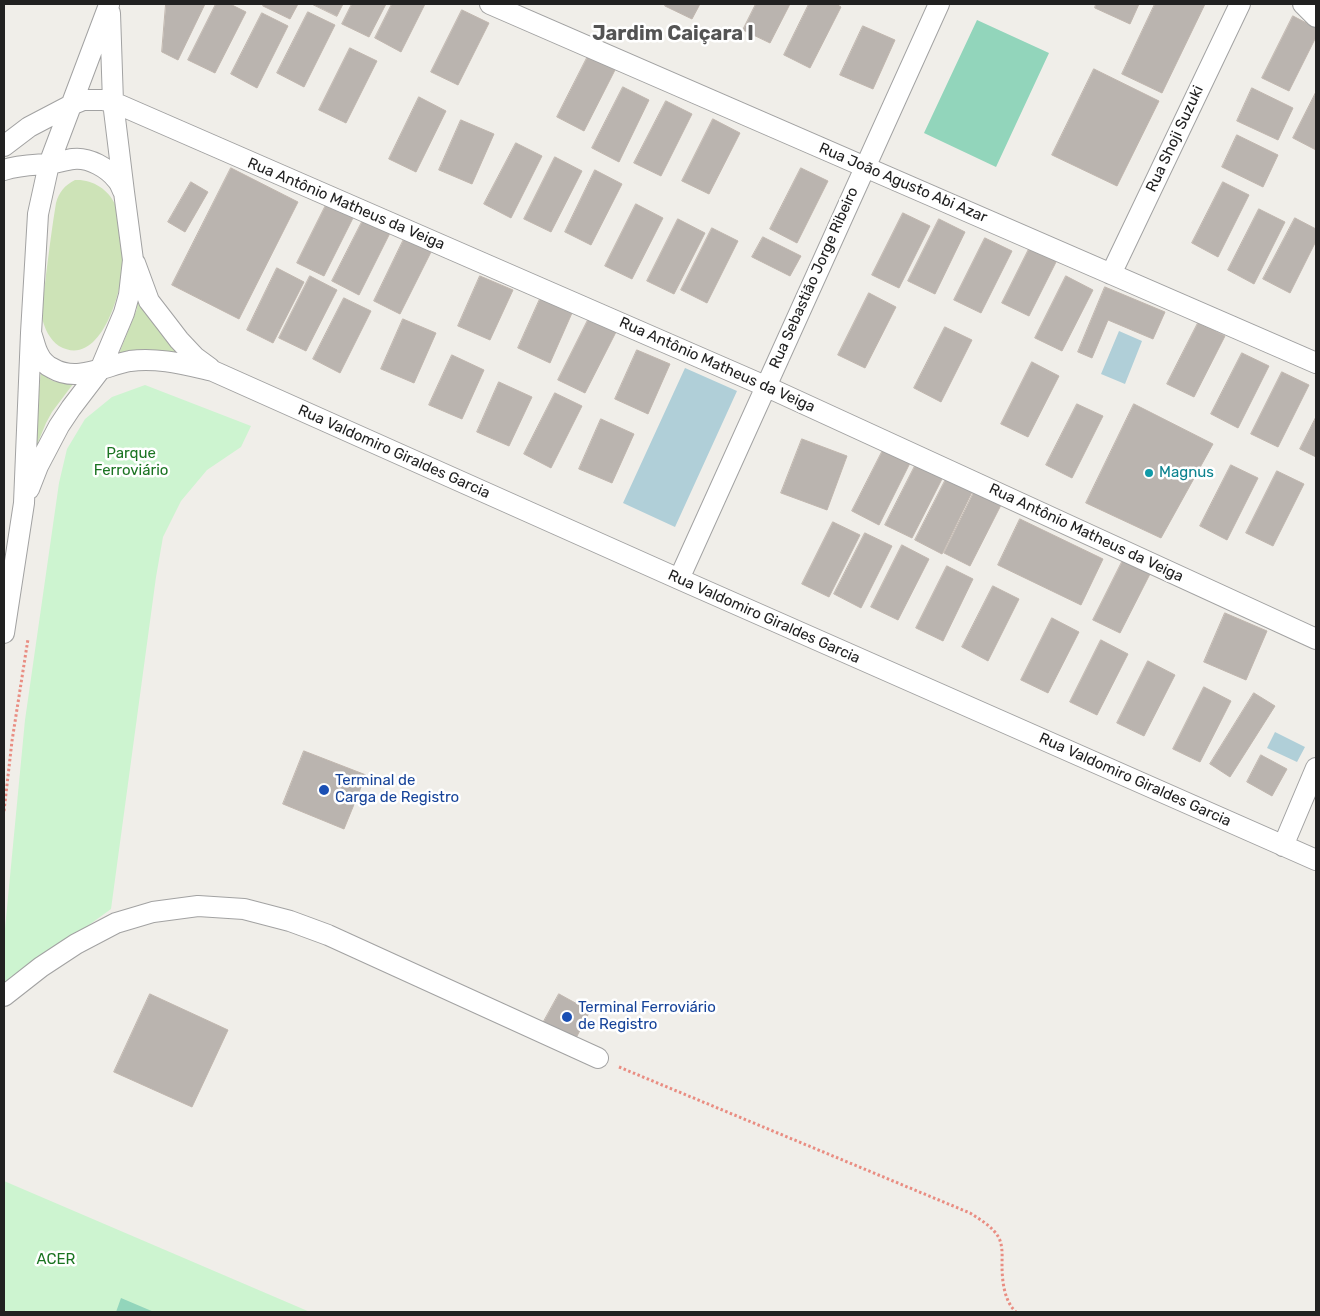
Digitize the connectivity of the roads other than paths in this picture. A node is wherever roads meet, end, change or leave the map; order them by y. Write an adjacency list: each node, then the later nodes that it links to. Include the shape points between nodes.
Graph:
1 (490, 4): 11 (street, Rua João Agusto Abi Azar)
2 (939, 4): 11 (street, Rua Sebastião Jorge Ribeiro)
3 (1240, 4): 15 (street, Rua Shoji Suzuki)
4 (1304, 4): 6 (street)
5 (109, 5): 7 (street); 8 (street)
6 (1316, 17)
7 (113, 102): 8 (street, Rua Antônio Matheus da Veiga, via 93,99); 13 (street); 20 (street, Rua Antônio Matheus da Veiga)
8 (71, 105): 9 (street, Rua Antônio Matheus da Veiga, via 29,127); 10 (street)
9 (4, 146)
10 (49, 164): 12 (street); 13 (street, via 74,159 90,162 105,168); 16 (street, via 38,214)
11 (864, 166): 15 (street, Rua João Agusto Abi Azar); 20 (street, Rua Sebastião Jorge Ribeiro)
12 (4, 170)
13 (124, 192): 14 (street)
14 (134, 260): 18 (street, via 124,313); 19 (street, Rua Valdomiro Giraldes Garcia, via 150,301 166,324 195,357)
15 (1111, 274): 17 (street, Rua João Agusto Abi Azar)
16 (31, 333): 18 (street, Rua Valdomiro Giraldes Garcia, via 39,356 59,372 71,375); 21 (street)
17 (1316, 363)
18 (100, 370): 19 (street, Rua Valdomiro Giraldes Garcia, via 130,362 161,360); 21 (street, via 59,426 38,466)
19 (213, 371): 22 (street, Rua Valdomiro Giraldes Garcia)
20 (765, 386): 22 (street, Rua Sebastião Jorge Ribeiro); 24 (street, Rua Antônio Matheus da Veiga)
21 (24, 503): 23 (street)
22 (679, 579): 26 (street, Rua Valdomiro Giraldes Garcia)
23 (4, 633)
24 (1316, 638)
25 (1316, 768): 26 (street)
26 (1283, 846): 27 (street, Rua Valdomiro Giraldes Garcia)
27 (1316, 860)
28 (4, 996): 29 (street, via 76,944 116,923 153,912 198,906 244,909 328,935)
29 (598, 1058)

